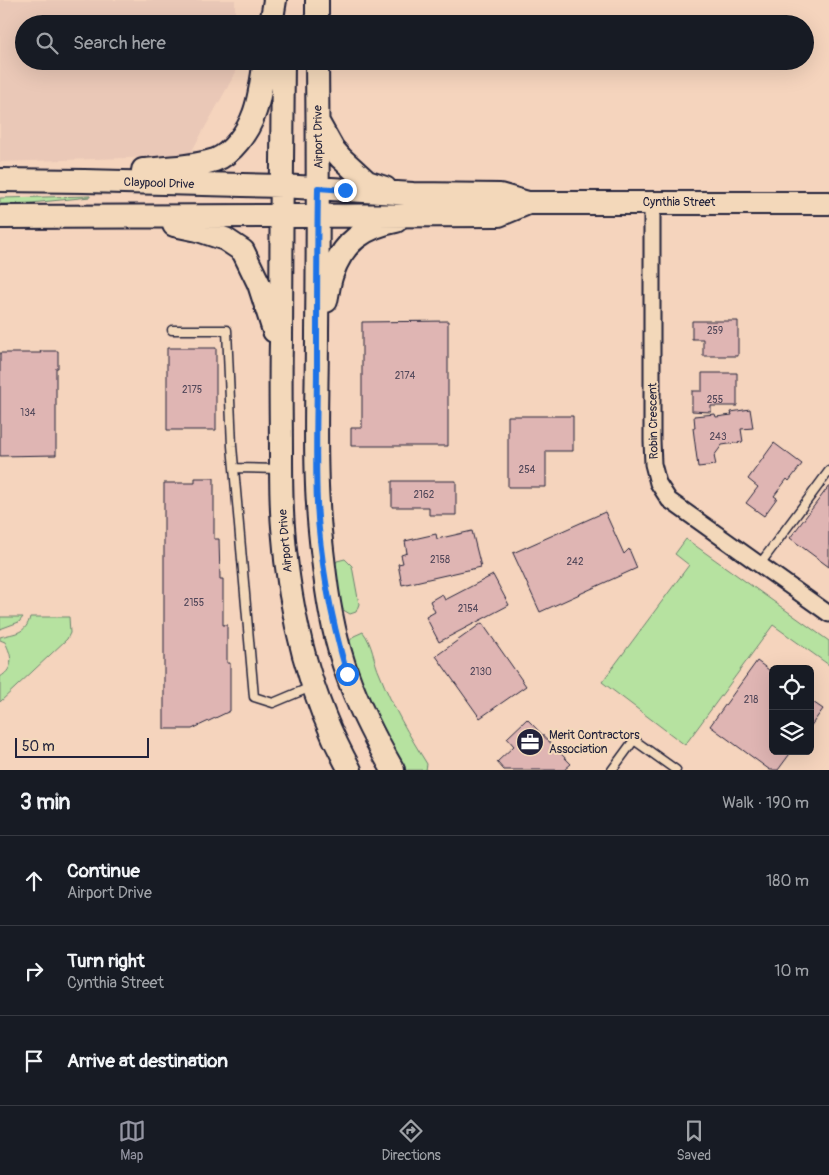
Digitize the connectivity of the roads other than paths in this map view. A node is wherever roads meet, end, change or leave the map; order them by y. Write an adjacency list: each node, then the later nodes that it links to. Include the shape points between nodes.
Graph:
1 (275, 0): 4 (main road)
2 (283, 0): 5 (main road)
3 (317, 0): 6 (main road)
4 (272, 15)
5 (283, 15)
6 (317, 15)
7 (263, 70): 12 (main road, via 254,114 233,149 217,160)
8 (283, 70): 13 (main road, Airport Drive)
9 (317, 70): 10 (main road, Airport Drive)
10 (318, 122): 14 (main road, Airport Drive); 15 (main road, via 333,149 367,182)
11 (0, 180): 12 (main road, Claypool Drive)
12 (84, 181): 13 (main road, Claypool Drive)
13 (282, 186): 14 (main road, Claypool Drive); 19 (main road, Airport Drive)
14 (318, 188): 15 (main road, Cynthia Street); 20 (main road, Airport Drive)
15 (413, 194): 17 (main road, Cynthia Street, via 500,195)
16 (652, 202): 17 (main road, Cynthia Street); 18 (main road, Cynthia Street); 30 (street, Robin Crescent, via 652,442 658,483 669,500)
17 (528, 203): 21 (main road, Cynthia Street, via 499,215)
18 (829, 203)
19 (281, 215): 20 (main road); 22 (main road); 26 (main road, Airport Drive)
20 (318, 215): 21 (main road, Cynthia Street); 25 (main road, Airport Drive)
21 (424, 215): 25 (main road, via 384,223 361,233 344,249 332,273)
22 (105, 216): 23 (main road); 26 (main road, via 198,230 225,239 243,251 259,284)
23 (0, 217)
24 (172, 330): 27 (lane, via 228,330)
25 (317, 353): 34 (main road, Airport Drive, via 318,503 328,594 347,674)
26 (280, 354): 28 (main road, Airport Drive)
27 (234, 468): 28 (lane); 32 (lane, via 254,698 273,702)
28 (281, 469): 32 (main road, Airport Drive, via 290,588)
29 (829, 471): 30 (lane)
30 (760, 564): 31 (street, Robin Crescent)
31 (829, 614)
32 (313, 686): 33 (main road, Airport Drive)
33 (350, 770)
34 (392, 770)
35 (612, 770): 36 (lane, via 634,740)
36 (676, 770)

